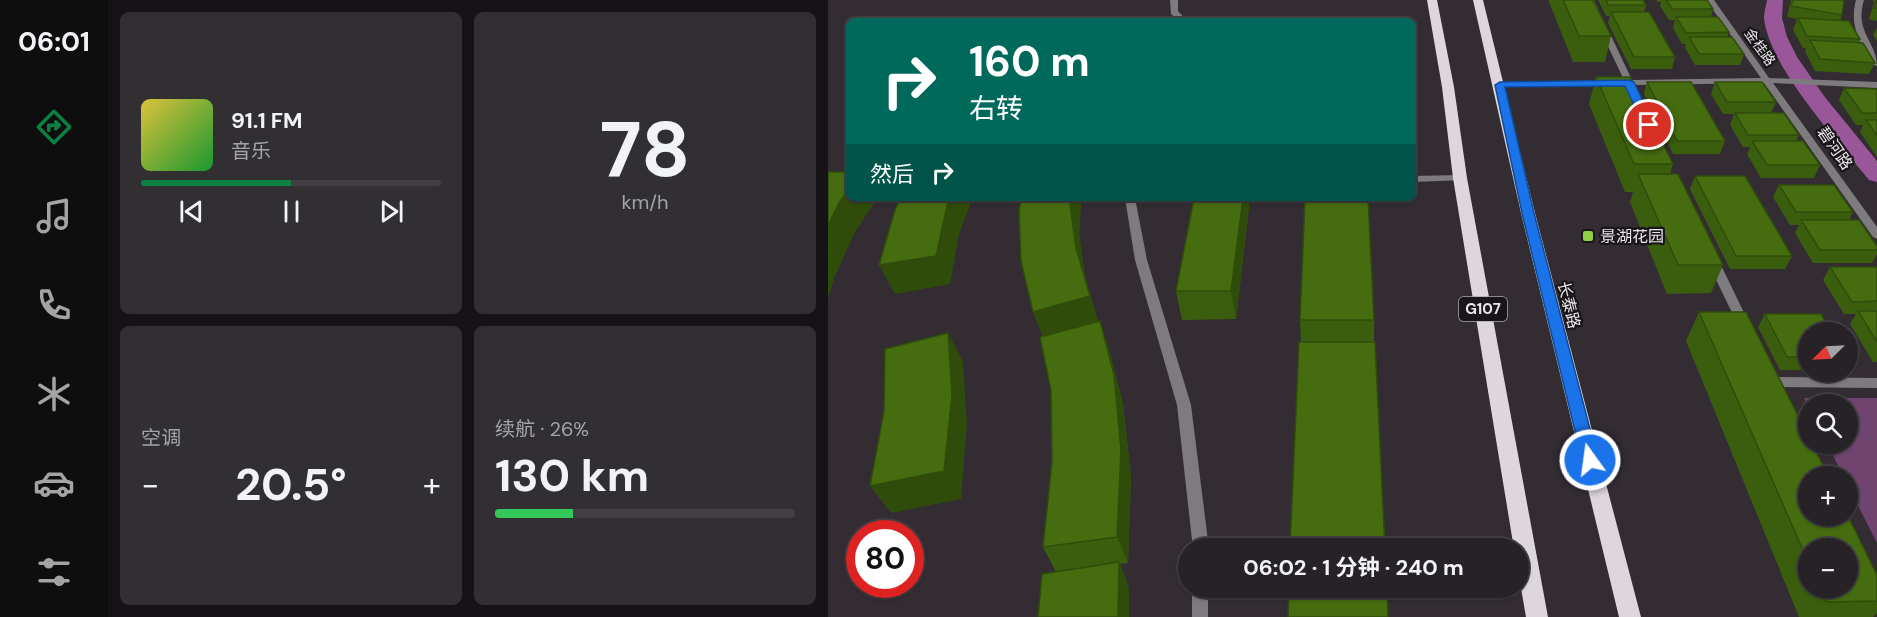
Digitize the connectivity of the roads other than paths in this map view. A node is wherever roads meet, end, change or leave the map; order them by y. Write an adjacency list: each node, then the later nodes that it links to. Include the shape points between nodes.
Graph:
1 (1174, 0): 7 (street, via 1174,12)
2 (1432, 0): 14 (highway, G107)
3 (1478, 0): 11 (highway, 长泰路)
4 (1590, 0): 10 (street)
5 (1710, 0): 9 (street, 金桂路)
6 (1860, 0): 8 (street, via 1859,29)
7 (1180, 18)
8 (1877, 63)
9 (1767, 80): 10 (street); 12 (street); 17 (street, 碧河路)
10 (1629, 82): 11 (street); 13 (street)
11 (1500, 85): 26 (highway, 长泰路, via 1528,213)
12 (1877, 85)
13 (1639, 104)
14 (1460, 178): 15 (street); 25 (highway, G107)
15 (1416, 179)
16 (1131, 201): 22 (street, via 1141,260 1184,405)
17 (1877, 236)
18 (1705, 243): 19 (street)
19 (1751, 340)
20 (1771, 382): 21 (street)
21 (1877, 382)
22 (1200, 538)
23 (1200, 598): 24 (street)
24 (1200, 617)
25 (1537, 617)
26 (1630, 617)

